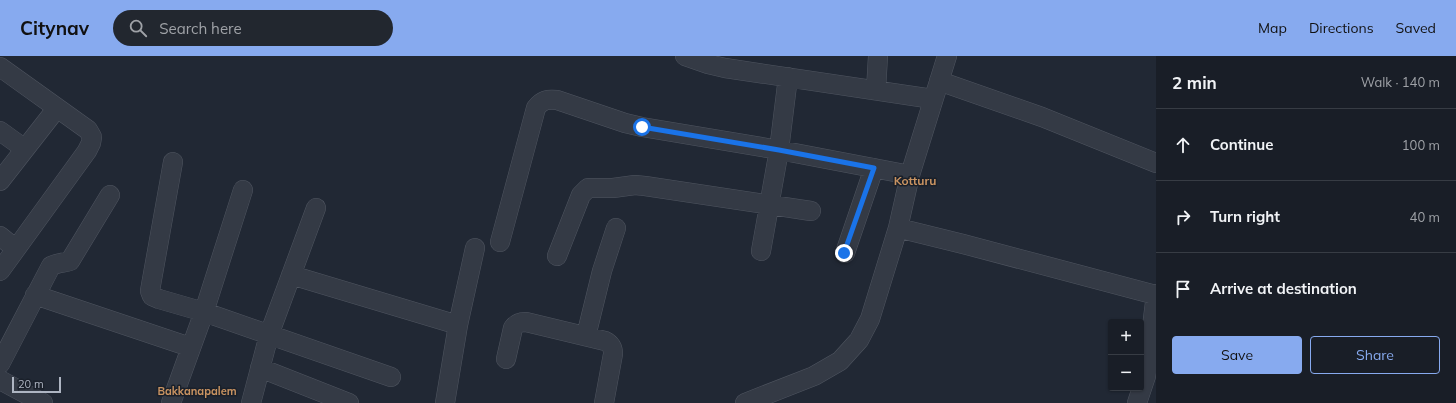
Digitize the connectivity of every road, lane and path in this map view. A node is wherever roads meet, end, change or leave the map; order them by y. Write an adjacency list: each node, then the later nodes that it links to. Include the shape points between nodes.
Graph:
1 (685, 56): 5 (street, via 725,68)
2 (878, 56): 7 (street)
3 (947, 56): 6 (street)
4 (0, 67): 9 (street)
5 (788, 77): 7 (street); 12 (street)
6 (939, 81): 8 (street); 14 (street, via 1042,117)
7 (876, 90): 8 (street)
8 (933, 99): 16 (street)
9 (57, 108): 11 (street); 28 (street, via 88,130 92,137 91,143)
10 (0, 131): 11 (street)
11 (25, 149): 17 (street)
12 (779, 150): 15 (street); 20 (street); 26 (street, via 642,127 548,99 536,108)
13 (173, 162): 36 (street, via 150,291 152,296 159,299)
14 (1156, 163)
15 (874, 168): 16 (street); 30 (street)
16 (910, 175): 24 (street)
17 (0, 180)
18 (243, 190): 36 (street)
19 (110, 195): 35 (street, via 70,262 51,266)
20 (770, 205): 22 (street); 29 (street); 31 (street, via 635,185 588,188 581,195)
21 (316, 208): 33 (street)
22 (811, 211)
23 (616, 228): 39 (street)
24 (898, 228): 34 (street); 52 (street, via 870,318 859,340 840,360 814,376)
25 (0, 236): 28 (street)
26 (500, 242)
27 (475, 248): 37 (street)
28 (16, 249): 32 (street)
29 (761, 251)
30 (844, 253)
31 (557, 256)
32 (0, 271)
33 (292, 275): 37 (street); 38 (street)
34 (1156, 294): 53 (street, via 1146,376)
35 (35, 295): 40 (street); 42 (street)
36 (204, 312): 38 (street); 40 (street)
37 (458, 324): 50 (street)
38 (269, 335): 43 (street); 44 (street)
39 (586, 336): 41 (street, via 526,322 516,323); 51 (street, via 610,343 613,348)
40 (190, 347): 47 (street)
41 (506, 359)
42 (0, 364)
43 (260, 368): 48 (street); 49 (street)
44 (391, 377)
45 (0, 380): 46 (street)
46 (43, 403)
47 (171, 403)
48 (251, 403)
49 (349, 403)
50 (445, 403)
51 (604, 403)
52 (745, 403)
53 (1137, 403)

